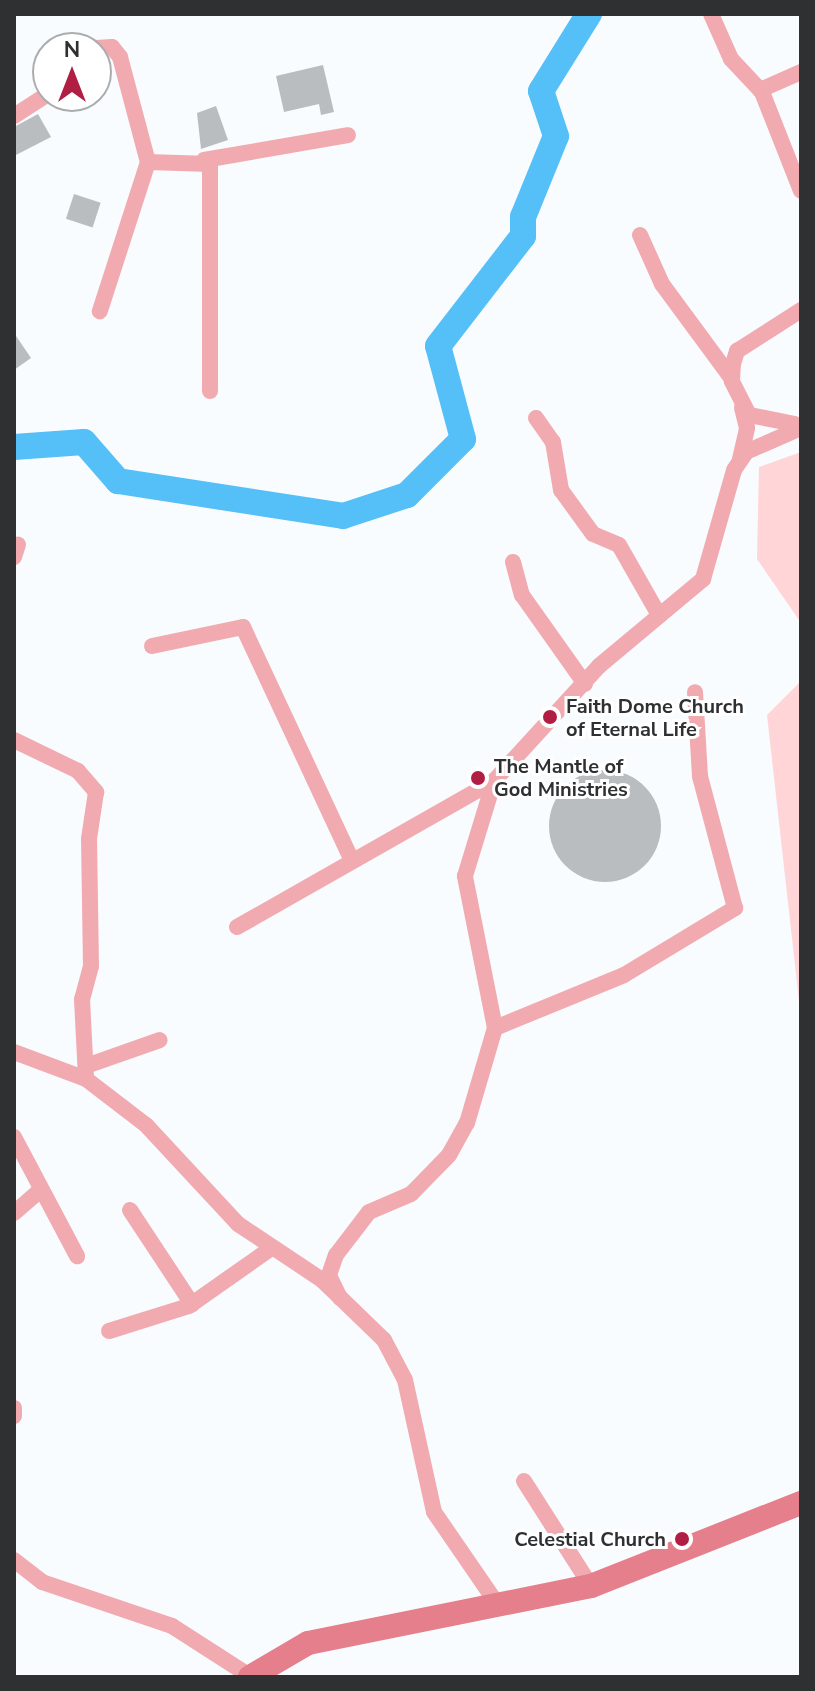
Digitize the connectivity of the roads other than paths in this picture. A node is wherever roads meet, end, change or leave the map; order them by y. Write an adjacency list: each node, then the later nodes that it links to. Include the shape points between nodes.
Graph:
1 (711, 14): 4 (street, via 731,59)
2 (112, 47): 9 (street, via 120,57)
3 (801, 72): 4 (street)
4 (760, 90): 10 (street)
5 (32, 104): 6 (street)
6 (14, 116)
7 (348, 135): 8 (street)
8 (204, 160): 9 (street); 15 (street, via 212,172)
9 (148, 162): 13 (street)
10 (801, 191)
11 (640, 235): 14 (street, via 662,284)
12 (801, 310): 14 (street, via 737,351)
13 (100, 311)
14 (732, 381): 16 (street)
15 (210, 391)
16 (740, 402): 18 (street, via 756,420); 19 (street, via 747,428)
17 (536, 418): 21 (street, via 553,442 561,490 593,534 619,545)
18 (801, 426): 19 (street, via 746,452)
19 (734, 470): 21 (street, via 710,568)
20 (513, 562): 23 (street, via 522,595)
21 (659, 615): 23 (street)
22 (152, 646): 27 (street, via 243,627)
23 (585, 684): 26 (street)
24 (695, 692): 29 (street, via 700,776 735,908 624,975)
25 (14, 740): 32 (street, via 78,771 96,792 89,839 91,966 82,999)
26 (494, 781): 27 (street); 29 (street, via 465,876)
27 (352, 861): 28 (street)
28 (237, 927)
29 (495, 1028): 39 (street, via 467,1123 449,1155 411,1194 369,1212 336,1255 329,1275)
30 (160, 1040): 32 (street)
31 (14, 1052): 32 (street)
32 (86, 1073): 37 (street)
33 (14, 1137): 34 (street)
34 (39, 1191): 36 (street); 38 (street)
35 (130, 1210): 40 (street)
36 (14, 1213)
37 (270, 1249): 39 (street); 40 (street)
38 (77, 1256)
39 (340, 1298): 48 (street, via 397,1360 430,1502)
40 (192, 1304): 41 (street)
41 (109, 1331)
42 (14, 1408): 43 (street)
43 (14, 1416)
44 (524, 1481): 47 (street)
45 (801, 1503): 47 (street)
46 (14, 1560): 49 (street, via 42,1582 172,1626)
47 (591, 1586): 48 (street)
48 (500, 1608): 49 (street, via 308,1643)
49 (250, 1677)

